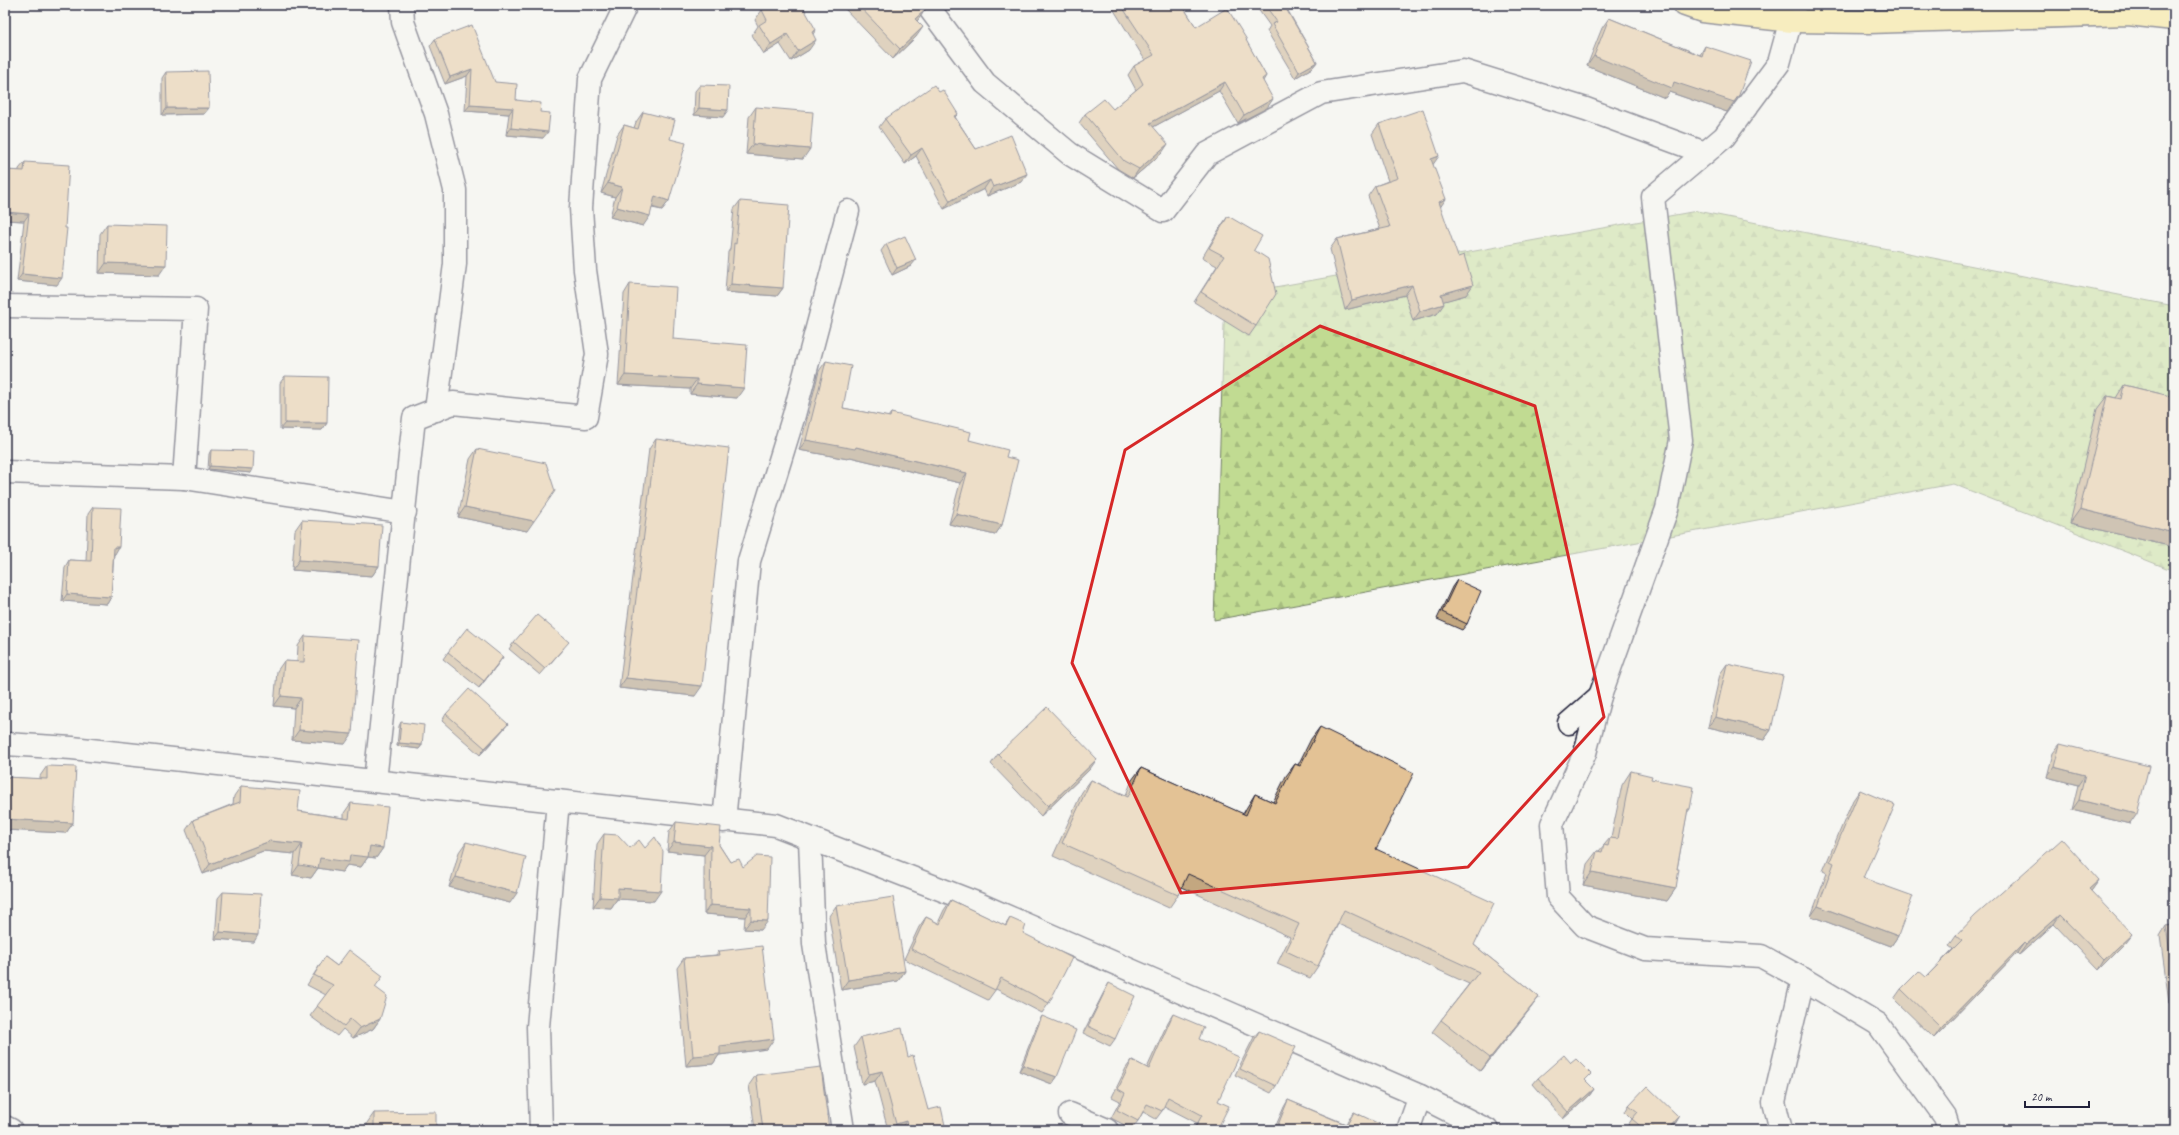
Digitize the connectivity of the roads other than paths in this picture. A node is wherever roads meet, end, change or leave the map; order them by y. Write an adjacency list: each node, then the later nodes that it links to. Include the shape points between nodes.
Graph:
1 (402, 5): 10 (street, via 403,22 436,114 455,190 455,264)
2 (626, 5): 10 (street, via 590,79 581,208 585,270 597,354 586,417 453,403)
3 (927, 5): 7 (street, via 985,84 1070,154 1163,211 1207,154 1321,93 1463,71 1586,109)
4 (1685, 5): 5 (highway, via 1702,11)
5 (1794, 13): 6 (highway, via 1869,22 2128,14); 7 (street, via 1779,63 1724,137)
6 (2174, 20)
7 (1706, 153): 14 (street, via 1653,196 1681,440 1666,510)
8 (848, 211): 19 (street, via 794,415 749,561)
9 (5, 306): 12 (street, via 196,309)
10 (436, 410): 13 (street, via 414,418)
11 (5, 472): 12 (street)
12 (184, 478): 13 (street)
13 (405, 512): 17 (street)
14 (1600, 696): 15 (street); 21 (street, via 1585,753 1552,824 1558,897 1585,926 1645,949 1761,956)
15 (1569, 723)
16 (5, 744): 17 (street, via 72,748)
17 (375, 781): 18 (street)
18 (558, 801): 19 (street); 26 (street, via 538,1028)
19 (724, 821): 20 (street, via 776,825)
20 (810, 838): 22 (street, via 981,905); 27 (street, via 814,944)
21 (1803, 979): 31 (street, via 1774,1102); 32 (street, via 1878,1024 1945,1117)
22 (1420, 1096): 29 (street); 30 (street)
23 (1070, 1114): 28 (street)
24 (5, 1127): 25 (street)
25 (11, 1130)
26 (541, 1130)
27 (843, 1130)
28 (1107, 1130)
29 (1408, 1130)
30 (1487, 1130)
31 (1781, 1130)
32 (1949, 1130)

